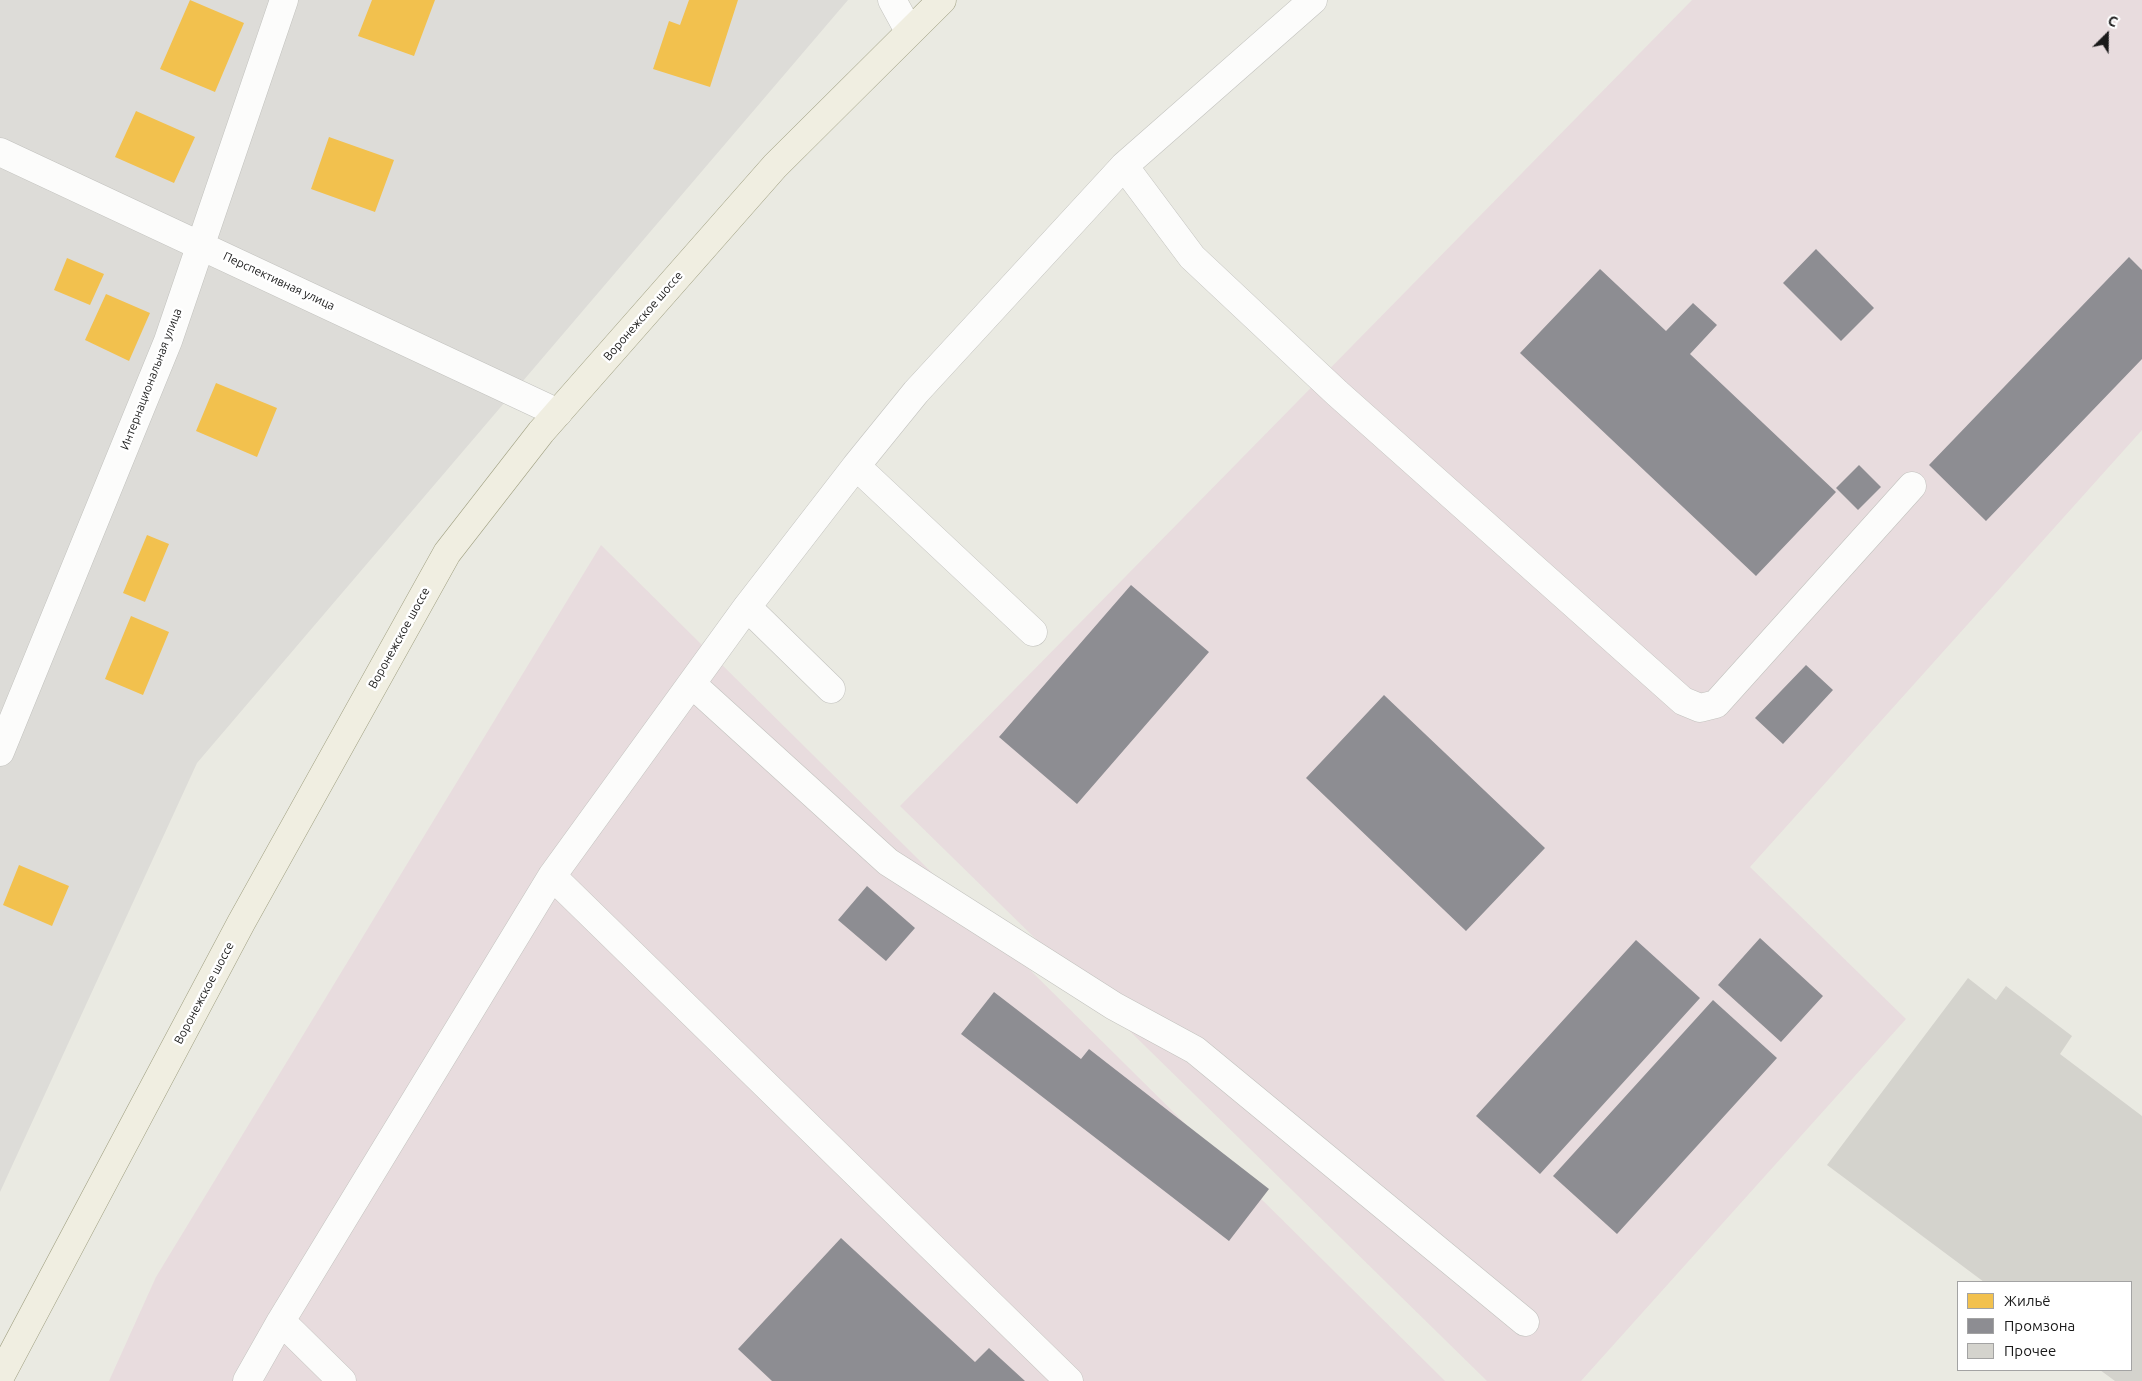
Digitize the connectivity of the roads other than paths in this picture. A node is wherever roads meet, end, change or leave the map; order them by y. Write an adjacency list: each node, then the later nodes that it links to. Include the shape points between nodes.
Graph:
1 (284, 0): 8 (street, Интернациональная улица)
2 (892, 0): 5 (street)
3 (942, 0): 5 (main road, Воронежское шоссе)
4 (1313, 0): 7 (street)
5 (909, 31): 9 (main road, Воронежское шоссе, via 775,166)
6 (0, 152): 8 (street, Перспективная улица)
7 (1124, 166): 10 (street, via 916,392); 11 (street, via 1192,257 1682,701 1700,708 1716,704)
8 (200, 244): 9 (street, Перспективная улица); 16 (street, Интернациональная улица, via 168,341)
9 (558, 413): 20 (main road, Воронежское шоссе, via 447,553 241,923)
10 (856, 466): 12 (street); 13 (street)
11 (1912, 486)
12 (747, 607): 14 (street); 15 (street)
13 (1033, 632)
14 (692, 684): 17 (street); 19 (street, via 888,862 1114,1006 1195,1050)
15 (831, 689)
16 (0, 752)
17 (552, 876): 18 (street); 23 (street)
18 (281, 1321): 21 (street); 22 (street)
19 (1525, 1322)
20 (0, 1377)
21 (247, 1381)
22 (342, 1381)
23 (1069, 1381)

